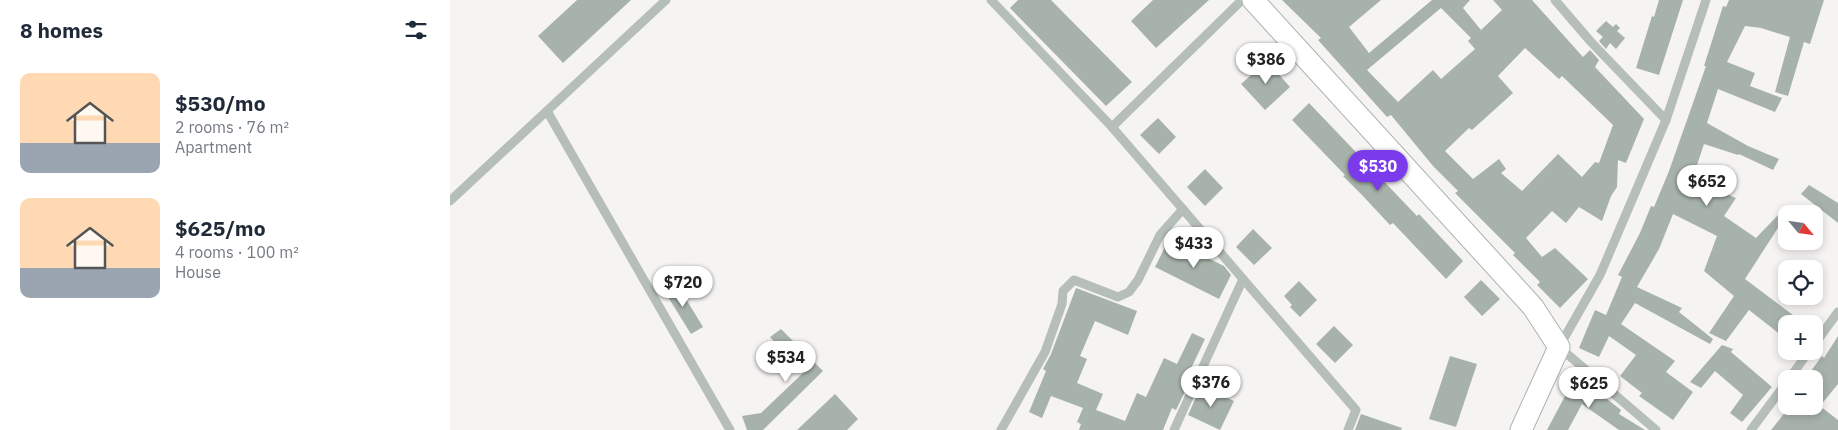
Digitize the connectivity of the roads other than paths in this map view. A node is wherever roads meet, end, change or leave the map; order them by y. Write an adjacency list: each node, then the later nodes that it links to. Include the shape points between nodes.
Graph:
1 (666, 0): 7 (street)
2 (991, 0): 9 (street)
3 (1242, 0): 9 (street)
4 (1253, 0): 15 (main road, via 1533,306)
5 (1554, 0): 8 (street)
6 (1706, 0): 8 (street)
7 (547, 111): 10 (street); 17 (street)
8 (1666, 120): 15 (street, via 1600,275)
9 (1112, 127): 11 (street)
10 (450, 201)
11 (1183, 209): 12 (street); 18 (street, via 1160,235 1129,292 1118,297 1074,280 1063,291 1062,304 1045,352)
12 (1243, 279): 19 (street); 20 (street, via 1356,410)
13 (1838, 312): 14 (street)
14 (1823, 333)
15 (1559, 347): 21 (main road); 22 (street)
16 (1778, 394): 23 (street)
17 (730, 430)
18 (1001, 430)
19 (1174, 430)
20 (1348, 430)
21 (1522, 430)
22 (1656, 430)
23 (1751, 430)

